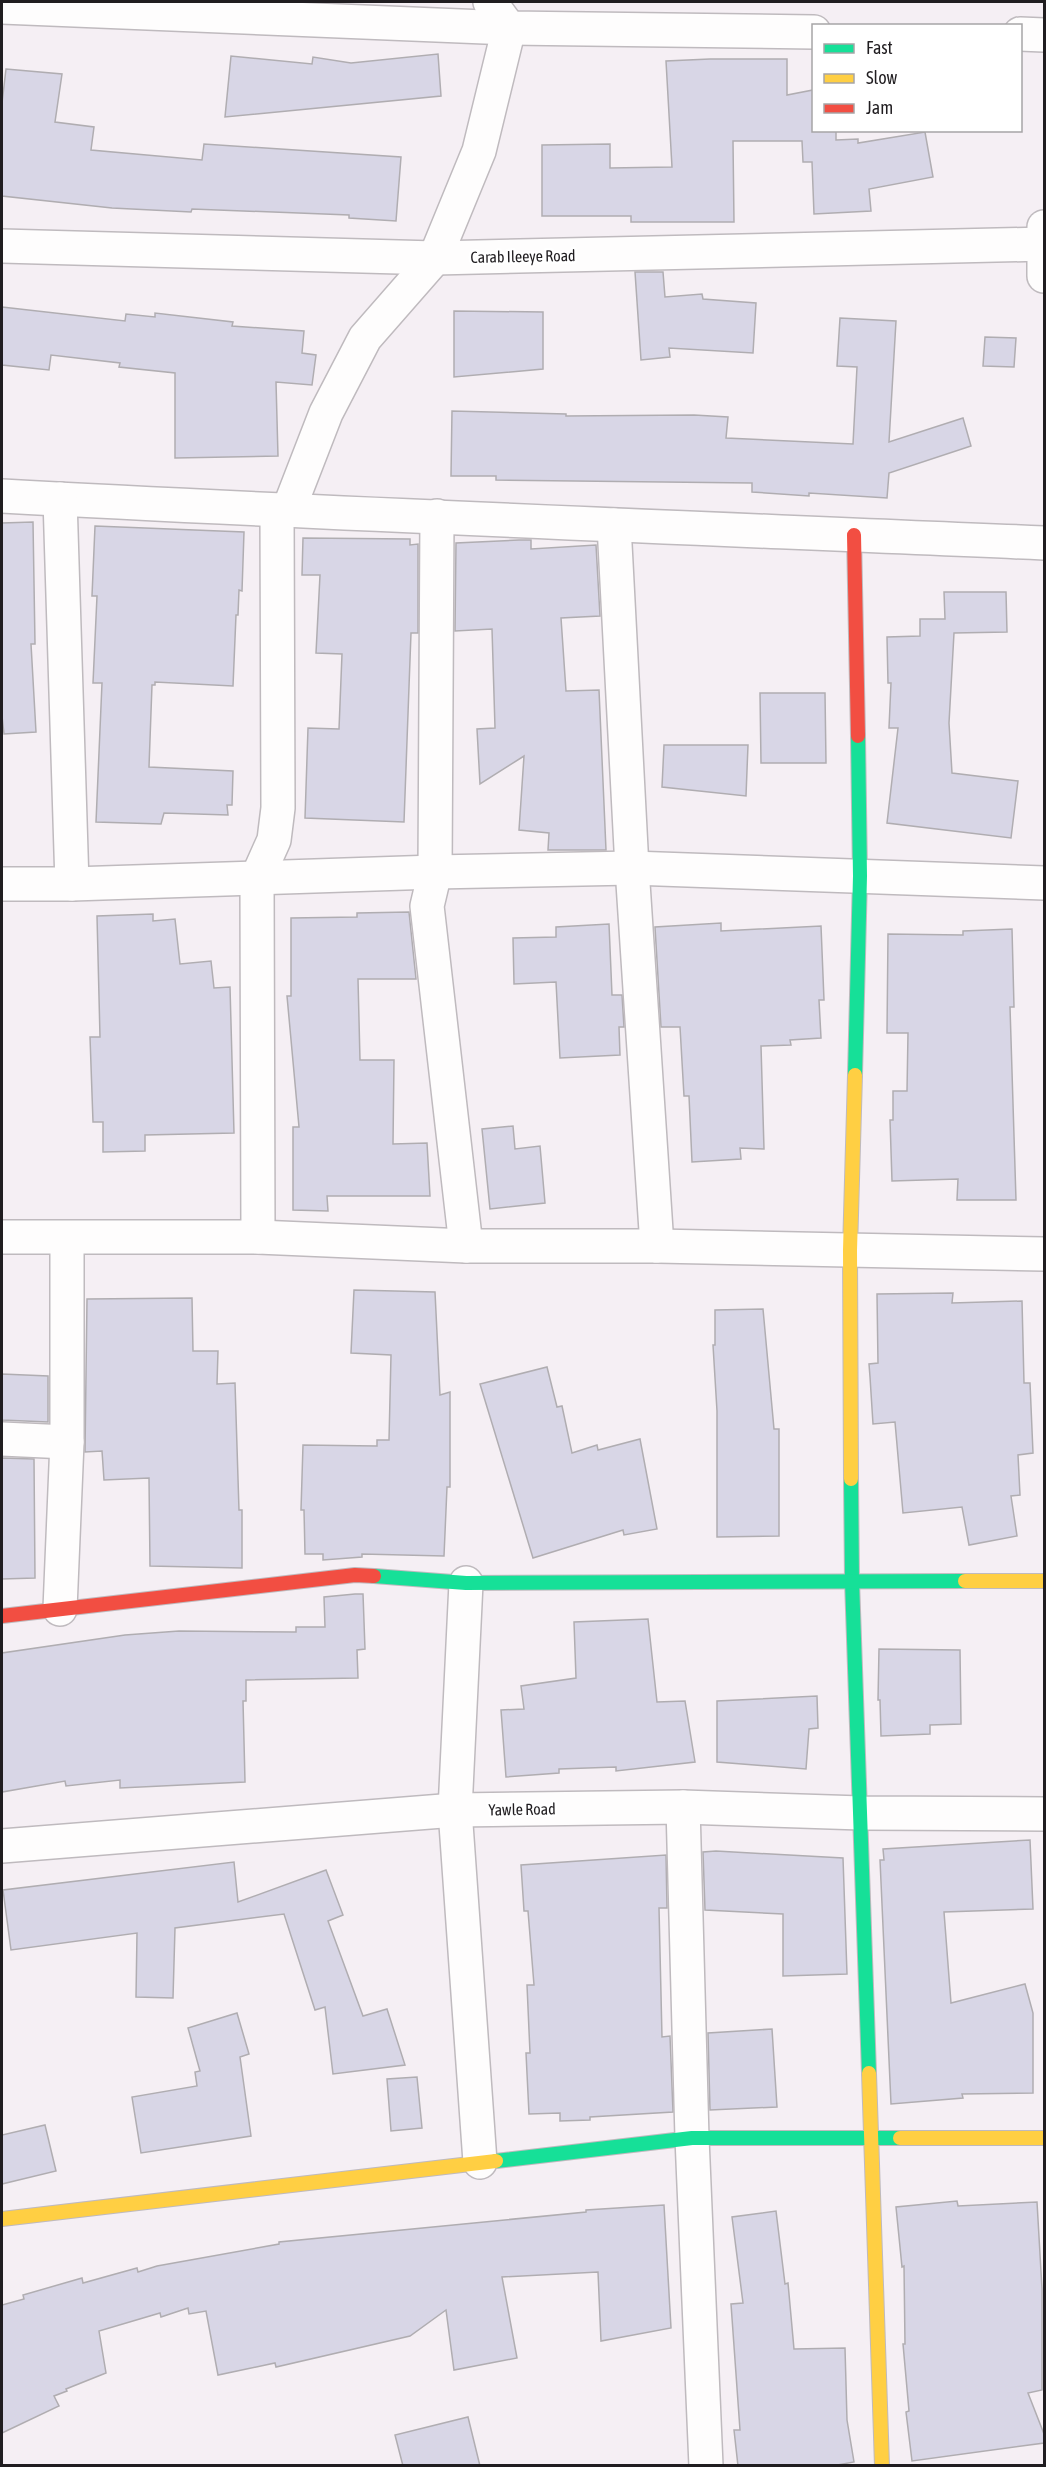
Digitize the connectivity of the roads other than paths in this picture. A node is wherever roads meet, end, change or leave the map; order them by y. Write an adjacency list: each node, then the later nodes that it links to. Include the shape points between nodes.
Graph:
1 (490, 2): 3 (street)
2 (2, 7): 3 (street)
3 (509, 28): 4 (street); 9 (street, via 479,151)
4 (812, 32)
5 (1022, 34): 6 (street)
6 (1044, 35)
7 (1044, 239): 9 (street, Carab Ileeye Road); 10 (street)
8 (2, 246): 9 (street, Carab Ileeye Road)
9 (435, 258): 13 (street, via 365,338 326,413)
10 (1044, 276)
11 (2, 496): 12 (street)
12 (60, 499): 13 (street); 24 (street)
13 (283, 511): 14 (street); 21 (street, via 278,808 274,840)
14 (437, 516): 15 (street); 19 (street)
15 (614, 525): 16 (street); 18 (street)
16 (854, 535): 17 (street); 20 (street)
17 (1044, 543)
18 (632, 868): 19 (street); 20 (street); 29 (street)
19 (435, 872): 21 (street); 28 (street, via 427,906)
20 (860, 876): 22 (street); 30 (street)
21 (257, 878): 24 (street); 26 (street)
22 (1044, 883)
23 (2, 884): 24 (street)
24 (72, 884)
25 (2, 1237): 27 (street)
26 (258, 1237): 27 (street); 28 (street)
27 (67, 1238): 33 (street)
28 (466, 1246): 29 (street)
29 (657, 1246): 30 (street)
30 (850, 1250): 31 (street); 34 (street)
31 (1044, 1254)
32 (2, 1439): 33 (street)
33 (66, 1442): 37 (street)
34 (852, 1581): 35 (street); 36 (street); 41 (street)
35 (1044, 1581)
36 (466, 1583): 37 (street, via 355,1575); 40 (street)
37 (60, 1609): 38 (street)
38 (2, 1616)
39 (683, 1807): 40 (street, Yawle Road); 41 (street, Yawle Road); 44 (street)
40 (455, 1810): 43 (street, Yawle Road); 47 (street)
41 (861, 1813): 42 (street, Yawle Road); 45 (street)
42 (1044, 1814)
43 (2, 1846)
44 (692, 2138): 45 (street); 47 (street); 49 (street)
45 (870, 2138): 46 (street); 50 (street)
46 (1044, 2138)
47 (480, 2162): 48 (street)
48 (2, 2219)
49 (706, 2466)
50 (882, 2466)

